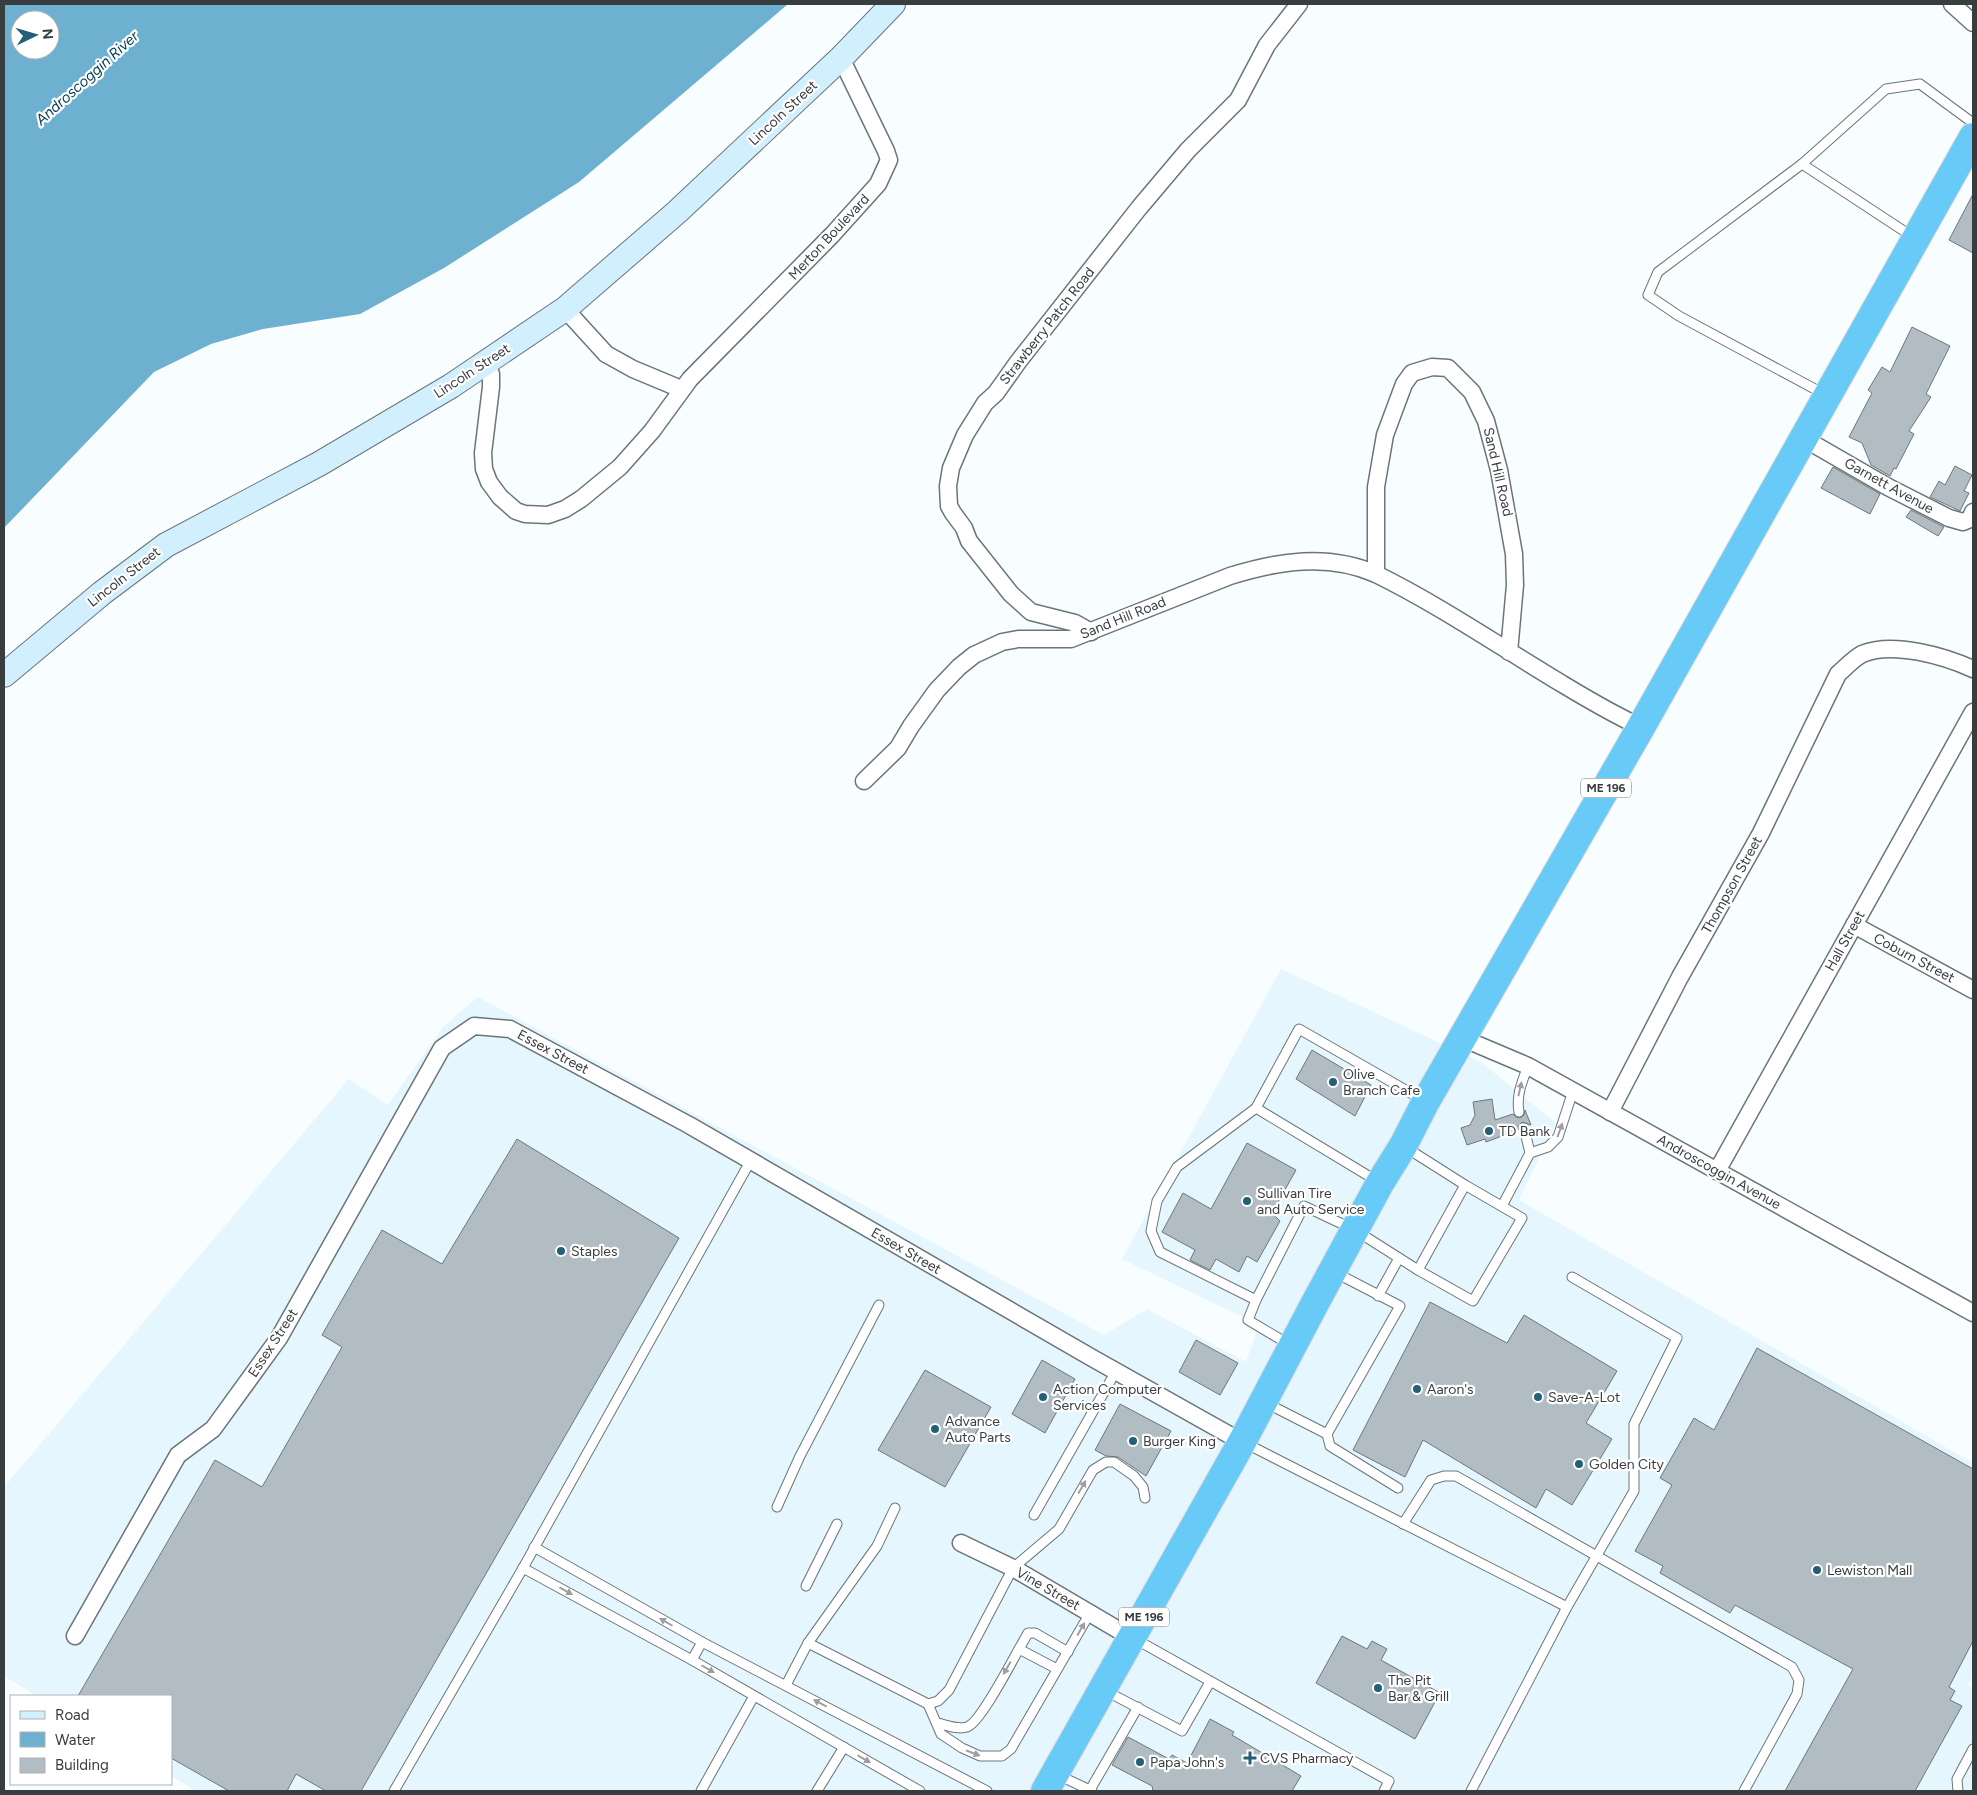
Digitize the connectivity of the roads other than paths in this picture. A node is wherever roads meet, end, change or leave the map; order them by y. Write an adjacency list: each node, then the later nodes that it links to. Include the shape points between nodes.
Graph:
1 (893, 4): 5 (main road, Lincoln Street)
2 (1298, 4): 17 (street, Strawberry Patch Road, via 1267,44 1238,100 1188,150 1139,208 985,403 965,435 951,468 949,506 969,541 1011,594 1031,612 1075,623)
3 (1952, 4): 4 (street)
4 (1973, 23)
5 (841, 58): 10 (main road, Lincoln Street, via 678,212); 12 (street, Merton Boulevard, via 886,150 889,160 883,177 832,235)
6 (1973, 123): 8 (lane, via 1920,84 1886,89)
7 (1969, 155): 9 (highway, ME 196)
8 (1802, 164): 9 (lane); 13 (lane, via 1658,272 1648,295 1679,316)
9 (1916, 239): 13 (highway, ME 196)
10 (565, 309): 11 (main road, Lincoln Street); 12 (street, via 606,354)
11 (486, 363): 12 (street, Merton Boulevard, via 491,387 484,469 500,497 525,514 548,515 565,509 607,478 652,431); 20 (main road, Lincoln Street, via 319,464 166,545 102,593)
12 (681, 389)
13 (1829, 396): 14 (highway, ME 196)
14 (1803, 438): 15 (street, Garnett Avenue, via 1949,518 1962,522 1970,519); 22 (highway, ME 196)
15 (1973, 512)
16 (1376, 574): 17 (street, Sand Hill Road, via 1363,568 1312,560 1255,568 1130,614); 18 (street, Sand Hill Road, via 1398,584); 18 (street, Sand Hill Road, via 1376,487 1385,436 1404,384 1412,373 1432,367 1448,368 1472,392 1486,421 1500,470 1514,554 1515,585)
17 (1092, 632): 23 (street, Sand Hill Road, via 1065,640 1002,642 974,655 937,690 898,748)
18 (1509, 652): 22 (street, Sand Hill Road)
19 (1973, 669): 32 (street, Thompson Street, via 1941,657 1878,650 1854,659 1838,674 1762,833 1680,977)
20 (4, 675)
21 (1973, 712): 24 (street, Hall Street)
22 (1640, 728): 26 (highway, ME 196)
23 (864, 782)
24 (1854, 925): 25 (street, Coburn Street); 37 (street, Hall Street)
25 (1973, 990)
26 (1462, 1038): 27 (street, Androscoggin Avenue); 29 (highway, ME 196)
27 (1528, 1066): 28 (street, Androscoggin Avenue); 31 (lane, one-way to 27, via 1520,1087)
28 (1572, 1091): 32 (street, Androscoggin Avenue); 35 (lane, one-way to 28, via 1548,1147 1558,1137)
29 (1426, 1101): 30 (lane, via 1300,1029); 34 (highway, ME 196)
30 (1256, 1108): 38 (lane); 47 (lane, via 1177,1167 1157,1201 1151,1231 1160,1252)
31 (1519, 1112)
32 (1610, 1112): 37 (street, Androscoggin Avenue)
33 (1524, 1128): 35 (lane)
34 (1403, 1146): 38 (highway, ME 196); 39 (lane)
35 (1530, 1153): 40 (lane)
36 (751, 1160): 51 (street, Essex Street); 63 (lane); 70 (street, Essex Street, via 510,1029 474,1026 442,1048 279,1338 213,1429 178,1455)
37 (1717, 1171): 49 (street, Androscoggin Avenue)
38 (1380, 1183): 41 (highway, ME 196)
39 (1465, 1185): 40 (lane); 43 (lane)
40 (1502, 1206): 43 (lane, via 1522,1218 1473,1301)
41 (1355, 1230): 42 (lane); 44 (highway, ME 196); 47 (lane, via 1304,1206)
42 (1399, 1258): 43 (lane); 46 (lane)
43 (1418, 1270)
44 (1332, 1271): 46 (lane); 50 (highway, ME 196)
45 (1572, 1277): 64 (lane, via 1677,1338 1634,1424 1634,1491)
46 (1378, 1296): 53 (lane, via 1400,1306)
47 (1256, 1300): 50 (lane, via 1248,1320)
48 (879, 1305): 57 (lane)
49 (1973, 1313)
50 (1292, 1346): 52 (highway, ME 196)
51 (1116, 1371): 54 (street, Essex Street); 59 (lane)
52 (1263, 1401): 53 (lane); 54 (highway, ME 196)
53 (1328, 1434): 55 (lane, via 1330,1446)
54 (1242, 1442): 61 (lane); 71 (highway, ME 196)
55 (1398, 1488)
56 (1145, 1498): 66 (lane, one-way to 56, via 1059,1529 1092,1470 1106,1462 1114,1462 1134,1476)
57 (777, 1507)
58 (896, 1508): 73 (lane, via 877,1546)
59 (1034, 1515)
60 (837, 1524): 67 (lane)
61 (1403, 1524): 64 (lane, via 1431,1480 1456,1476); 68 (lane)
62 (961, 1543): 66 (street, Vine Street)
63 (534, 1547): 65 (lane); 72 (lane, one-way to 63)
64 (1596, 1556): 68 (lane); 96 (lane, via 1792,1667 1799,1680 1798,1694)
65 (523, 1568): 76 (lane, one-way to 76); 88 (lane)
66 (1013, 1568): 69 (street, Vine Street); 82 (lane, via 949,1690 938,1701)
67 (806, 1586)
68 (1567, 1607): 95 (lane)
69 (1090, 1613): 71 (street, Vine Street); 75 (lane, one-way to 69)
70 (75, 1636)
71 (1132, 1638): 78 (lane); 80 (highway, ME 196)
72 (702, 1642): 76 (lane); 79 (lane)
73 (808, 1643): 79 (lane); 82 (lane)
74 (1019, 1649): 75 (lane, via 1028,1633 1035,1633); 77 (lane); 84 (lane, one-way to 84, via 982,1713 970,1726 960,1728)
75 (1068, 1652): 77 (lane)
76 (692, 1660): 81 (lane, one-way to 81)
77 (1057, 1669): 84 (lane, one-way to 77, via 941,1734 962,1748 980,1756 1002,1756 1011,1749)
78 (1210, 1682): 83 (lane, via 1182,1731); 94 (lane, via 1389,1781)
79 (786, 1686): 92 (lane, one-way to 79)
80 (1103, 1690): 83 (lane); 87 (highway, ME 196)
81 (754, 1696): 85 (lane); 89 (lane)
82 (928, 1704): 84 (lane)
83 (1138, 1707): 93 (lane)
84 (937, 1723)
85 (844, 1748): 90 (lane); 91 (lane, one-way to 91)
86 (1973, 1749): 97 (lane, via 1957,1779)
87 (1050, 1782): 93 (lane)
88 (394, 1791)
89 (700, 1791)
90 (817, 1791)
91 (920, 1791)
92 (987, 1791)
93 (1091, 1791)
94 (1384, 1791)
95 (1470, 1791)
96 (1744, 1791)
97 (1958, 1791)

